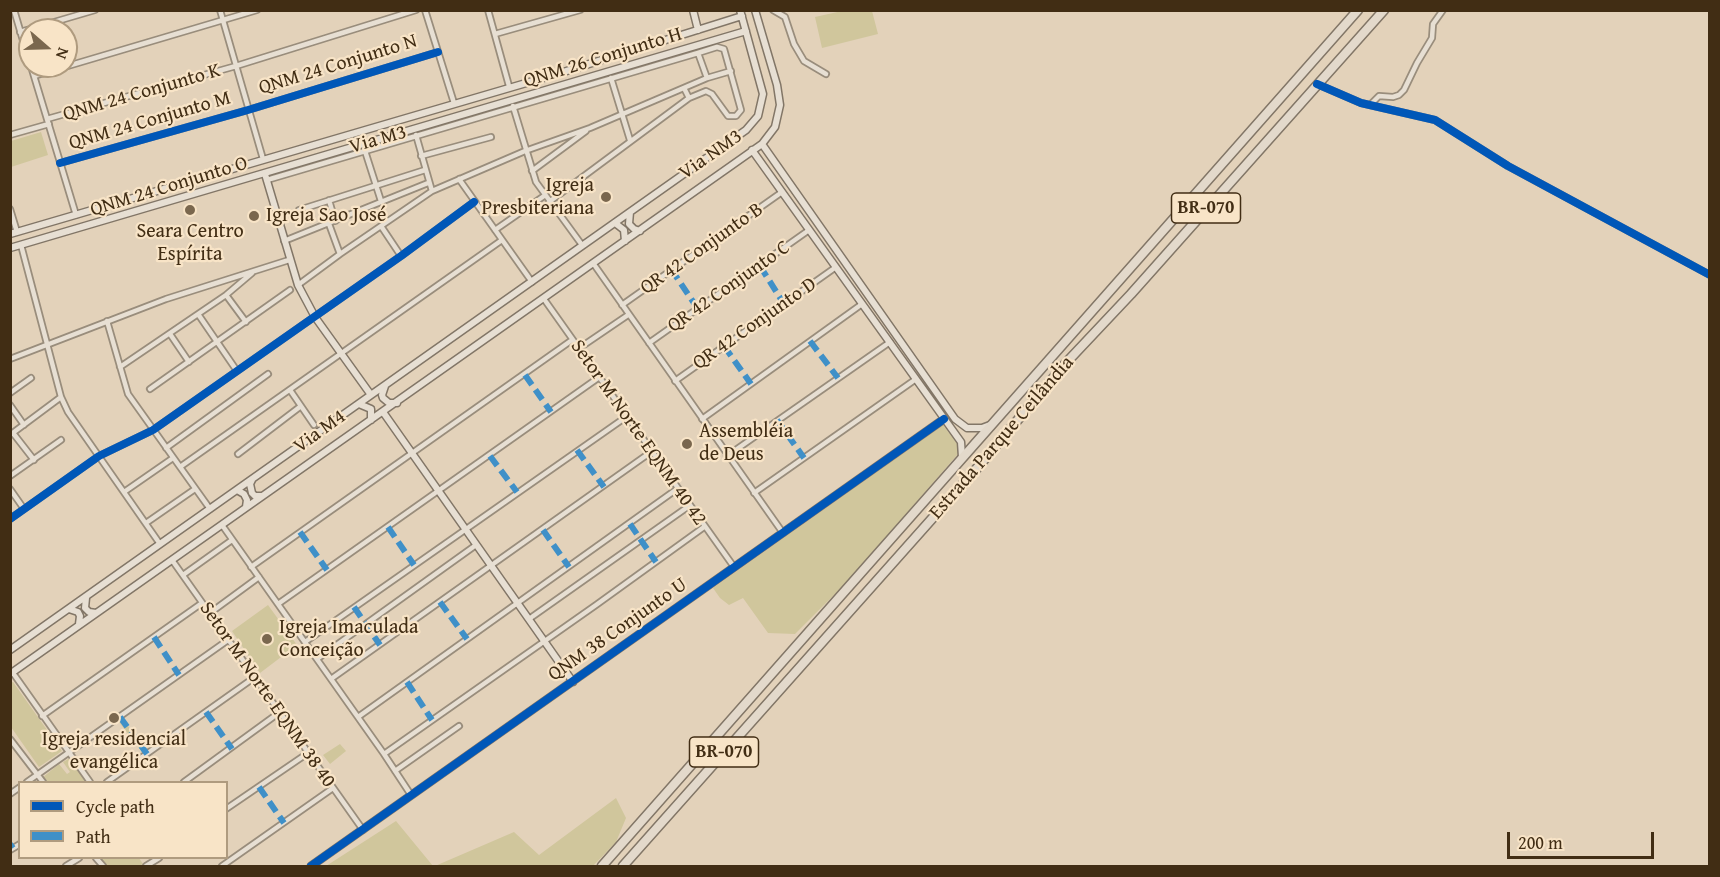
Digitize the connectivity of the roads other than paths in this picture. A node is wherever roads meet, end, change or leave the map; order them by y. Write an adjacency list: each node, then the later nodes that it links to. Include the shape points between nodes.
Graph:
1 (14, 10): 19 (street)
2 (95, 10): 16 (street)
3 (220, 10): 17 (street)
4 (257, 10): 17 (street)
5 (416, 10): 29 (street, QNM 24 Conjunto K)
6 (425, 10): 26 (street)
7 (488, 10): 22 (street)
8 (580, 10): 22 (street)
9 (693, 10): 20 (main road)
10 (755, 10): 24 (main road, Via NM3)
11 (773, 10): 35 (street, via 785,18 804,61)
12 (1358, 10): 32 (highway, Estrada Parque Ceilândia / BR-070)
13 (1384, 10): 39 (highway, Estrada Parque Ceilândia / BR-070)
14 (1443, 10): 46 (street, via 1404,90 1393,97 1380,96)
15 (741, 13): 18 (main road); 21 (main road, Via NM3)
16 (68, 18)
17 (222, 21): 28 (street); 29 (street)
18 (717, 24): 20 (main road); 23 (main road, via 723,29)
19 (18, 25)
20 (698, 30): 34 (main road, QNM 26 Conjunto H)
21 (746, 31): 23 (main road, Via M3); 25 (main road, Via NM3)
22 (495, 34): 40 (street)
23 (722, 38): 41 (main road, Via M3)
24 (765, 45): 25 (main road, via 761,52); 31 (main road, Via NM3)
25 (752, 51): 30 (main road, Via NM3)
26 (438, 52): 44 (street); 48 (street, QNM 24 Conjunto N)
27 (698, 53): 33 (street, via 722,48); 37 (street); 38 (street)
28 (78, 63)
29 (236, 66): 48 (street); 50 (street, QNM 24 Conjunto K)
30 (757, 68): 31 (main road, via 763,64); 86 (main road, Via NM3, via 763,94 754,123)
31 (772, 68): 58 (main road, Via NM3, via 779,94 778,115)
32 (1307, 69): 39 (highway, via 1306,80); 121 (highway, Estrada Parque Ceilândia / BR-070)
33 (731, 71): 38 (street); 43 (street, via 741,110 736,116 725,114 708,92)
34 (557, 74): 40 (main road, QNM 26 Conjunto H); 41 (main road, via 563,79)
35 (826, 74)
36 (35, 78): 50 (street)
37 (611, 78): 45 (street); 49 (street)
38 (707, 78): 42 (street)
39 (1317, 84): 46 (street); 123 (highway, Estrada Parque Ceilândia / BR-070)
40 (509, 86): 44 (main road)
41 (561, 86): 45 (main road, Via M3)
42 (684, 88): 43 (street); 49 (street)
43 (689, 98): 56 (street)
44 (454, 103): 47 (main road)
45 (512, 104): 52 (main road, Via M3); 54 (street); 61 (street)
46 (1370, 105): 109 (street, via 1435,120 1508,166)
47 (442, 106): 52 (main road, via 400,122 399,129); 57 (main road, QNM 24 Conjunto O)
48 (248, 110): 63 (street); 64 (street, QNM 24 Conjunto M)
49 (623, 113): 51 (street); 56 (street)
50 (48, 122): 53 (street, QNM 24 Conjunto K); 64 (street)
51 (590, 128): 61 (street); 69 (street)
52 (405, 132): 67 (main road, Via M3)
53 (10, 135)
54 (416, 135): 60 (street); 62 (street)
55 (491, 137): 62 (street)
56 (630, 140): 83 (street)
57 (317, 143): 63 (main road, QNM 24 Conjunto O); 67 (main road, via 322,154)
58 (762, 144): 59 (main road, Via NM3); 66 (main road)
59 (752, 150): 70 (main road); 95 (main road, Via M4)
60 (365, 151): 71 (street); 74 (street)
61 (525, 151): 69 (street); 72 (street)
62 (421, 156): 68 (street)
63 (263, 159): 65 (main road, QNM 24 Conjunto O)
64 (60, 164): 87 (street)
65 (246, 164): 75 (main road, via 229,174 208,179 206,186); 79 (main road, QNM 24 Conjunto O)
66 (779, 168): 70 (main road); 155 (main road)
67 (279, 169): 71 (main road, Via M3)
68 (425, 170): 73 (street); 74 (street)
69 (532, 171): 78 (street)
70 (770, 174): 77 (main road)
71 (266, 177): 75 (main road, Via M3); 98 (main road)
72 (459, 179): 76 (street); 82 (street)
73 (428, 183): 76 (street); 81 (street)
74 (375, 185): 80 (street); 81 (street)
75 (211, 189): 91 (main road, Via M3)
76 (432, 191): 92 (street)
77 (782, 192): 94 (main road); 116 (street, QR 42 Conjunto B)
78 (544, 196): 83 (street); 93 (street)
79 (126, 200): 87 (main road, QNM 24 Conjunto O); 91 (main road, via 132,204 129,209)
80 (329, 200): 85 (street); 88 (street)
81 (381, 201): 88 (street)
82 (474, 202): 93 (street); 104 (street)
83 (549, 202): 101 (street)
84 (10, 209): 96 (street)
85 (300, 210)
86 (630, 212): 89 (main road, Via M4); 95 (main road, via 629,224)
87 (76, 215): 96 (main road)
88 (335, 221): 90 (street)
89 (615, 223): 99 (main road, via 624,230); 101 (main road, Via M4)
90 (329, 224): 98 (street); 103 (street)
91 (88, 226): 100 (main road, Via M3)
92 (381, 226): 103 (street); 104 (street)
93 (495, 230): 97 (street)
94 (809, 230): 107 (main road); 128 (street, QR 42 Conjunto C)
95 (640, 231): 99 (main road, Via M4)
96 (13, 233)
97 (502, 240): 110 (street); 131 (street)
98 (284, 241): 105 (main road)
99 (625, 242): 106 (main road, Via M4)
100 (21, 245): 102 (main road, Via M3); 129 (street)
101 (582, 245): 110 (main road, Via M4)
102 (10, 248)
103 (340, 254): 111 (street)
104 (401, 256): 119 (street)
105 (289, 260): 108 (street); 111 (main road)
106 (593, 263): 114 (main road, Via M4); 116 (street)
107 (836, 267): 115 (main road); 140 (street, QR 42 Conjunto D)
108 (254, 271): 113 (street); 120 (street)
109 (1710, 275)
110 (532, 282): 141 (main road, Via M4)
111 (298, 285): 119 (main road)
112 (290, 290): 122 (street)
113 (226, 295): 117 (street); 122 (street)
114 (544, 299): 125 (street, Setor M Norte EQNM 40 42); 147 (main road, Via M4)
115 (862, 304): 126 (main road); 153 (street)
116 (622, 305): 118 (street)
117 (198, 315): 124 (street); 127 (street)
118 (628, 315): 128 (street); 130 (street)
119 (315, 316): 131 (main road); 135 (street)
120 (107, 321): 129 (street); 134 (street)
121 (1084, 321): 123 (highway, via 1093,321); 157 (highway, Estrada Parque Ceilândia / BR-070)
122 (246, 322): 127 (street)
123 (1096, 331): 213 (highway, Estrada Parque Ceilândia / BR-070)
124 (170, 334): 133 (street); 134 (street)
125 (572, 340): 130 (street, Setor M Norte EQNM 40 42); 167 (street)
126 (890, 342): 139 (main road); 169 (street)
127 (217, 343): 133 (street); 135 (street)
128 (649, 343): 140 (street)
129 (48, 344): 132 (street); 146 (street)
130 (578, 349): 138 (street, Setor M Norte EQNM 40 42)
131 (341, 354): 143 (street); 145 (main road)
132 (10, 359)
133 (189, 362): 142 (street)
134 (120, 368): 161 (street, via 128,394)
135 (237, 371): 161 (street)
136 (268, 374): 164 (street)
137 (31, 378): 144 (street)
138 (598, 378): 152 (street, Setor M Norte EQNM 40 42); 180 (street)
139 (916, 379): 154 (main road); 182 (street)
140 (675, 381): 153 (street)
141 (385, 385): 145 (main road, Via M4); 147 (main road, via 383,398 388,403)
142 (150, 389)
143 (290, 390): 150 (street); 173 (street)
144 (10, 393)
145 (372, 395): 148 (main road, Via M4)
146 (61, 397): 158 (street); 168 (street)
147 (397, 403): 151 (main road, Via M4)
148 (359, 404): 156 (main road, via 371,409); 175 (main road, Via M4)
149 (10, 405): 158 (street)
150 (301, 406): 159 (street); 166 (street)
151 (383, 412): 156 (main road, Via M4); 167 (main road)
152 (626, 417): 165 (street, Setor M Norte EQNM 40 42); 192 (street)
153 (702, 418): 169 (street)
154 (944, 419): 160 (main road); 193 (main road, QNM 38 Conjunto U)
155 (955, 419): 157 (main road, via 968,428); 160 (main road)
156 (371, 420): 183 (main road, Via M4)
157 (991, 424): 171 (highway, Estrada Parque Ceilândia / BR-070)
158 (24, 425): 162 (street)
159 (314, 425)
160 (949, 425): 171 (main road, via 962,446)
161 (153, 430): 164 (street); 168 (street)
162 (12, 434): 172 (street)
163 (61, 440): 172 (street)
164 (166, 448): 170 (street)
165 (651, 452): 178 (street, Setor M Norte EQNM 40 42); 198 (street)
166 (237, 454)
167 (412, 454): 180 (main road); 199 (street)
168 (99, 456): 181 (street); 186 (street)
169 (727, 456): 182 (street)
170 (173, 458): 173 (street); 181 (street)
171 (962, 459): 211 (highway, Estrada Parque Ceilândia / BR-070)
172 (33, 460): 174 (street)
173 (180, 467): 177 (street)
174 (10, 476)
175 (253, 480): 179 (main road, Via M4); 183 (main road, via 252,493)
176 (10, 489): 186 (street)
177 (195, 489): 187 (street); 189 (street)
178 (677, 489): 184 (street, Setor M Norte EQNM 40 42); 206 (street)
179 (237, 490): 185 (main road, via 245,496); 187 (main road, Via M4)
180 (439, 491): 192 (main road); 205 (street)
181 (124, 492): 189 (street)
182 (754, 493): 193 (street)
183 (263, 496): 185 (main road, Via M4)
184 (689, 506): 191 (street, Setor M Norte EQNM 40 42); 210 (street)
185 (246, 508): 190 (main road, Via M4)
186 (24, 509): 188 (street)
187 (210, 509): 195 (main road, Via M4)
188 (10, 519)
189 (146, 523): 195 (street)
190 (222, 525): 194 (street); 197 (main road, Via M4)
191 (704, 527): 200 (street, Setor M Norte EQNM 40 42); 215 (street)
192 (465, 528): 196 (main road); 216 (street)
193 (783, 533): 200 (main road, QNM 38 Conjunto U)
194 (232, 540): 199 (street); 201 (street)
195 (160, 544): 203 (main road, Via M4)
196 (476, 544): 198 (main road); 218 (street)
197 (172, 560): 201 (street, Setor M Norte EQNM 38 40); 208 (main road, Via M4)
198 (492, 566): 206 (main road); 221 (street)
199 (251, 567): 202 (street)
200 (734, 567): 222 (main road, QNM 38 Conjunto U)
201 (183, 575): 204 (street, Setor M Norte EQNM 38 40)
202 (259, 577): 205 (street); 209 (street)
203 (88, 595): 207 (main road, Via M4); 208 (main road, via 85,608)
204 (202, 603): 209 (street, Setor M Norte EQNM 38 40); 224 (street)
205 (278, 604): 216 (street)
206 (518, 604): 210 (main road); 225 (street)
207 (69, 609): 212 (main road, via 80,616); 217 (main road, Via M4)
208 (96, 613): 212 (main road, Via M4)
209 (210, 613): 214 (street, Setor M Norte EQNM 38 40)
210 (529, 619): 215 (main road)
211 (814, 625): 213 (highway, via 815,638); 244 (highway, Estrada Parque Ceilândia / BR-070)
212 (77, 627): 219 (main road, Via M4)
213 (826, 638): 245 (highway, Estrada Parque Ceilândia / BR-070)
214 (228, 640): 220 (street, Setor M Norte EQNM 38 40); 228 (street)
215 (544, 641): 222 (main road); 230 (street)
216 (304, 642): 218 (street)
217 (10, 650)
218 (317, 659): 221 (street)
219 (12, 674): 224 (street)
220 (255, 677): 223 (street, Setor M Norte EQNM 38 40); 236 (street)
221 (331, 679): 225 (street)
222 (573, 681): 239 (main road, QNM 38 Conjunto U)
223 (280, 712): 229 (street, Setor M Norte EQNM 38 40); 237 (street)
224 (42, 716): 228 (street)
225 (358, 717): 230 (street)
226 (459, 726): 231 (street)
227 (10, 739): 232 (street)
228 (70, 753): 232 (street); 235 (street)
229 (308, 753): 238 (street, Setor M Norte EQNM 38 40); 240 (street)
230 (384, 754): 231 (street)
231 (396, 771): 239 (street)
232 (37, 775): 233 (street); 234 (street)
233 (30, 781)
234 (42, 781)
235 (89, 781)
236 (110, 781)
237 (187, 781)
238 (333, 788): 241 (street, Setor M Norte EQNM 38 40); 242 (street)
239 (411, 795): 241 (main road, QNM 38 Conjunto U)
240 (228, 809)
241 (363, 830): 243 (main road, QNM 38 Conjunto U)
242 (222, 867)
243 (311, 867)
244 (602, 867)
245 (623, 867)

